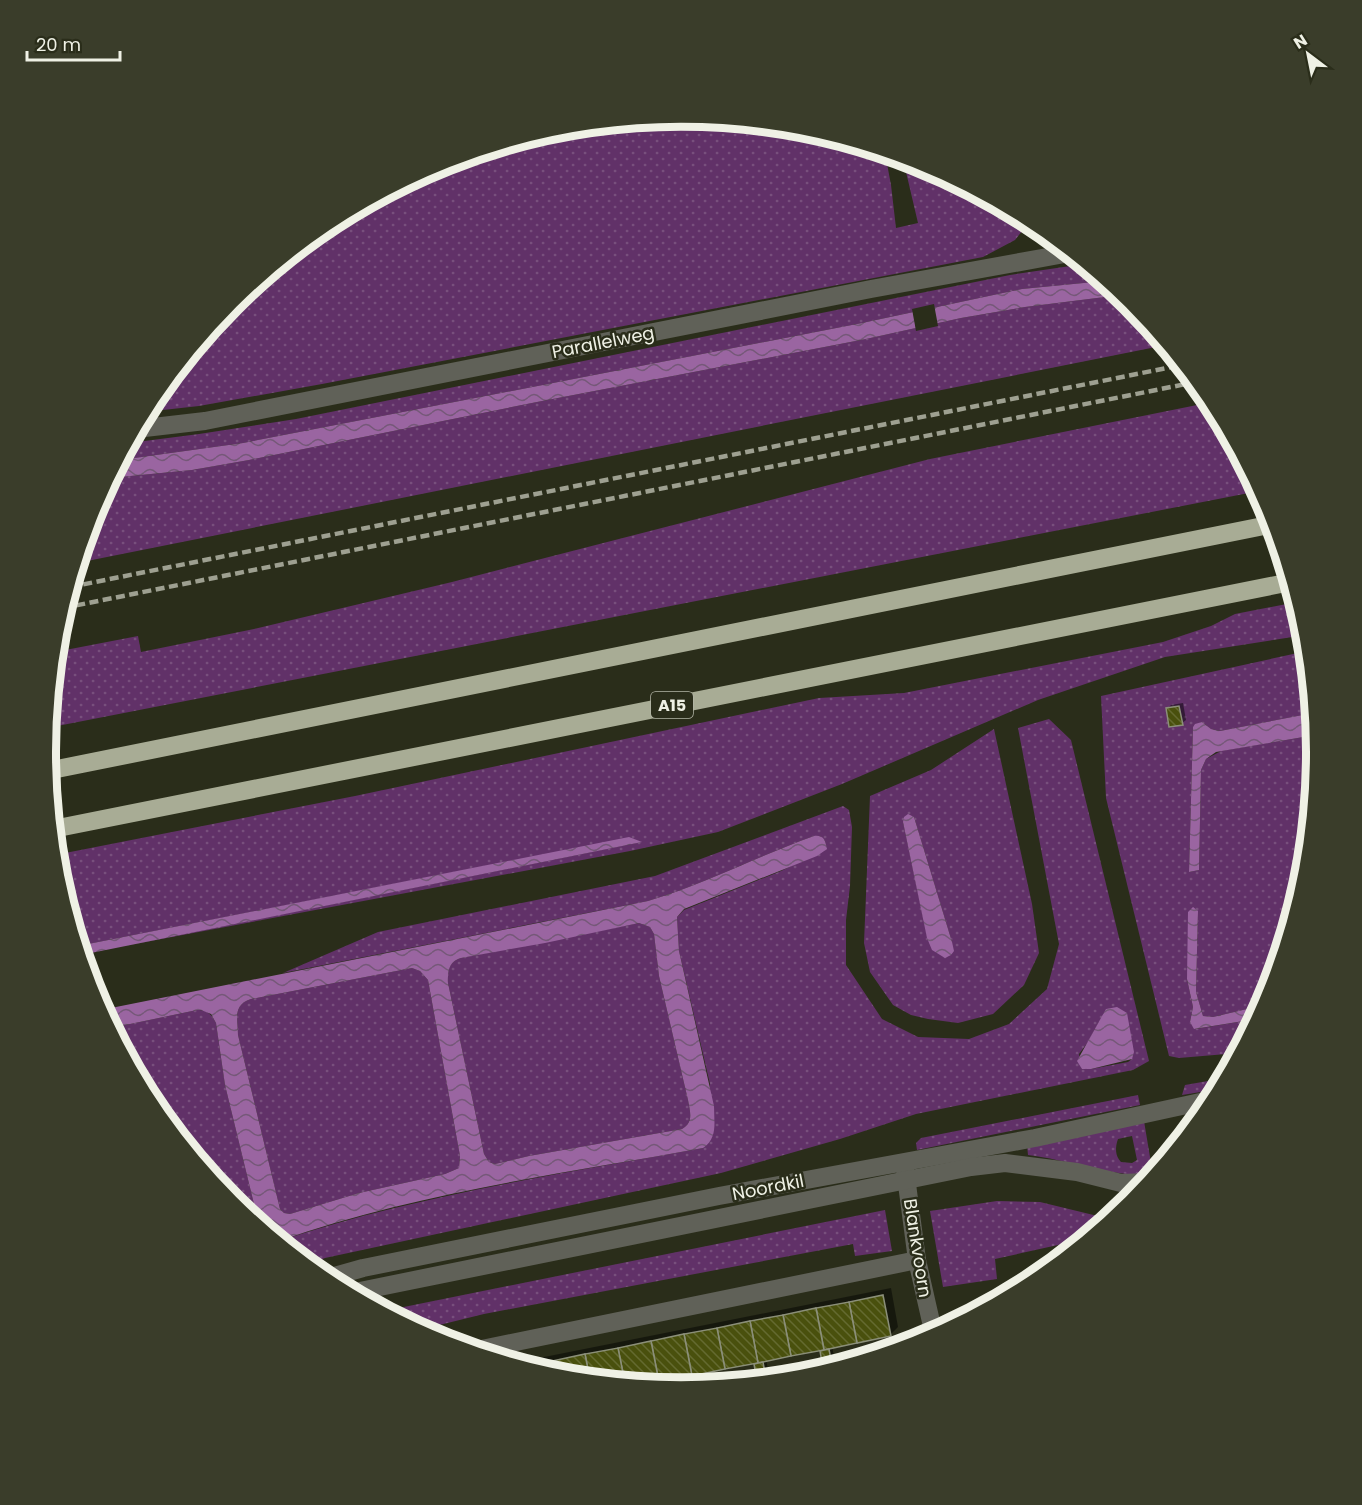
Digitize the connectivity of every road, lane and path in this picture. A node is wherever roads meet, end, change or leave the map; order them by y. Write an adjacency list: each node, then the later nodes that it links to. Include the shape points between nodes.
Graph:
1 (1057, 253): 2 (street, Parallelweg, via 205,421)
2 (147, 428)
3 (1264, 526): 5 (highway)
4 (1283, 584): 6 (highway, A15)
5 (56, 769)
6 (60, 827)
7 (1199, 1102): 8 (street, Noordkil, via 1035,1138)
8 (904, 1161): 9 (street, Blankvoorn); 12 (street, Noordkil)
9 (907, 1180): 10 (street, Noordkil, via 1005,1163); 11 (street, Blankvoorn); 13 (street, Noordkil)
10 (1135, 1182)
11 (917, 1260): 14 (street, Blankvoorn); 15 (street)
12 (337, 1275)
13 (362, 1291)
14 (932, 1325)
15 (489, 1348)

